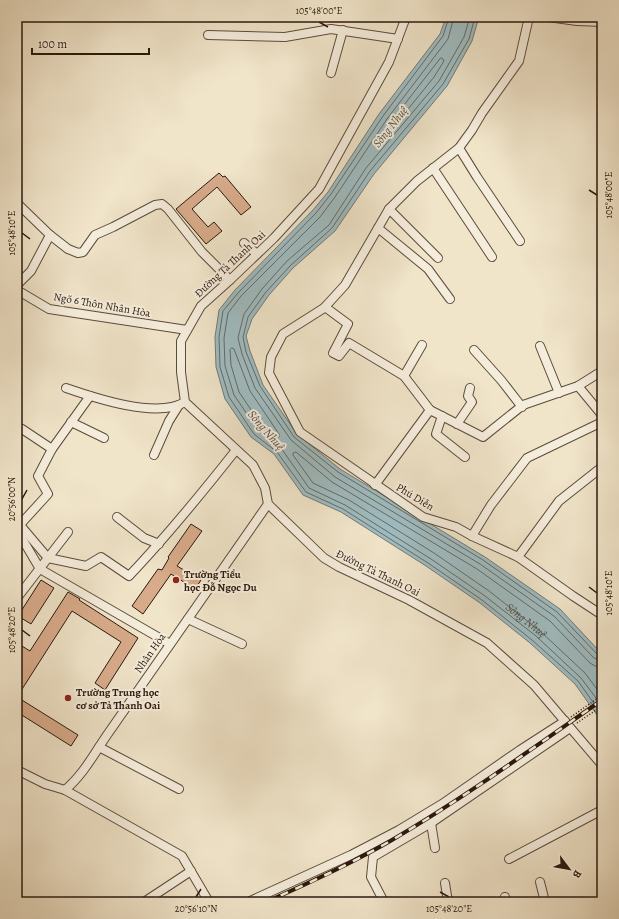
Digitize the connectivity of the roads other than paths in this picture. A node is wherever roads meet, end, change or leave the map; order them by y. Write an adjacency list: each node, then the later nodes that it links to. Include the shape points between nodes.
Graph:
1 (406, 17): 7 (street, Đường Tả Thanh Oai)
2 (529, 17): 9 (street, via 519,61)
3 (548, 17): 4 (street)
4 (602, 22)
5 (343, 30): 6 (street, via 331,28 285,37); 7 (street); 8 (street)
6 (208, 35)
7 (398, 39): 17 (street, Đường Tả Thanh Oai, via 389,62 319,189)
8 (331, 73)
9 (459, 148): 10 (street); 15 (street)
10 (433, 168): 12 (street, via 417,180); 18 (street)
11 (18, 208): 14 (street)
12 (389, 209): 13 (street); 19 (street)
13 (378, 228): 23 (street, via 428,269); 24 (street, via 345,285)
14 (50, 235): 20 (street, via 68,249 81,253 95,234 162,204 202,252); 21 (street, via 30,271)
15 (520, 241)
16 (244, 243): 17 (street)
17 (257, 254): 20 (street, Đường Tả Thanh Oai)
18 (492, 257)
19 (438, 258)
20 (230, 280): 25 (street, Đường Tả Thanh Oai, via 201,306)
21 (17, 285)
22 (17, 290): 25 (street, Ngõ 6 Thôn Nhân Hòa, via 49,309)
23 (450, 299)
24 (325, 307): 30 (street, via 348,324 333,353 338,356 349,344); 51 (street, Phú Diễn, via 283,334 270,357 269,373 300,432)
25 (187, 330): 36 (street, Đường Tả Thanh Oai, via 181,341)
26 (422, 345): 30 (street)
27 (540, 346): 34 (street)
28 (474, 350): 37 (street)
29 (602, 372): 31 (street)
30 (404, 376): 38 (street)
31 (578, 386): 34 (street); 40 (street)
32 (66, 388): 35 (street)
33 (470, 388): 43 (street, via 468,396 472,402)
34 (559, 393): 37 (street)
35 (90, 396): 36 (street, via 156,409); 41 (street)
36 (182, 404): 47 (street); 48 (street, via 169,421)
37 (522, 407): 43 (street, via 483,437)
38 (430, 410): 39 (street); 51 (street)
39 (442, 416): 43 (street); 49 (street, via 436,434)
40 (602, 416)
41 (71, 422): 45 (street); 46 (street)
42 (602, 422): 56 (street, via 527,458 491,505)
43 (457, 424)
44 (17, 428): 46 (street)
45 (104, 438)
46 (52, 449): 54 (street, via 38,476 48,494)
47 (236, 450): 52 (street, via 253,465 265,488); 57 (street)
48 (154, 455)
49 (465, 457)
50 (602, 467): 58 (street, via 559,501)
51 (375, 485): 56 (street, Phú Diễn, via 423,517 456,527)
52 (268, 504): 63 (street, Nhân Hòa); 66 (street, Đường Tả Thanh Oai, via 324,558 338,567 409,600 487,643 534,685)
53 (117, 517): 57 (street, via 144,538)
54 (18, 528): 59 (street); 60 (street)
55 (68, 532): 59 (street)
56 (472, 536): 58 (street, Phú Diễn)
57 (159, 544): 59 (street, via 128,576 101,557 86,566)
58 (518, 557): 62 (street, Phú Diễn)
59 (48, 558): 60 (street)
60 (40, 569): 61 (street); 64 (street)
61 (17, 598)
62 (602, 615)
63 (188, 619): 64 (street, Nhân Hòa); 65 (street)
64 (170, 644): 67 (street, Nhân Hòa)
65 (242, 644)
66 (570, 724): 68 (street, Đường Tả Thanh Oai); 73 (street); 81 (street, via 520,750 424,816 399,830)
67 (99, 747): 70 (street); 71 (street, Nhân Hòa, via 83,772)
68 (602, 765)
69 (17, 770): 71 (street, via 45,784)
70 (179, 789)
71 (65, 790): 76 (street, via 182,856)
72 (602, 810): 75 (street)
73 (431, 823): 74 (street); 82 (street, via 373,857 371,877)
74 (435, 848)
75 (508, 860)
76 (191, 871): 79 (street); 80 (street)
77 (540, 882): 84 (street)
78 (445, 883): 83 (street)
79 (144, 902)
80 (209, 902)
81 (248, 902)
82 (384, 902)
83 (448, 902)
84 (544, 902)

